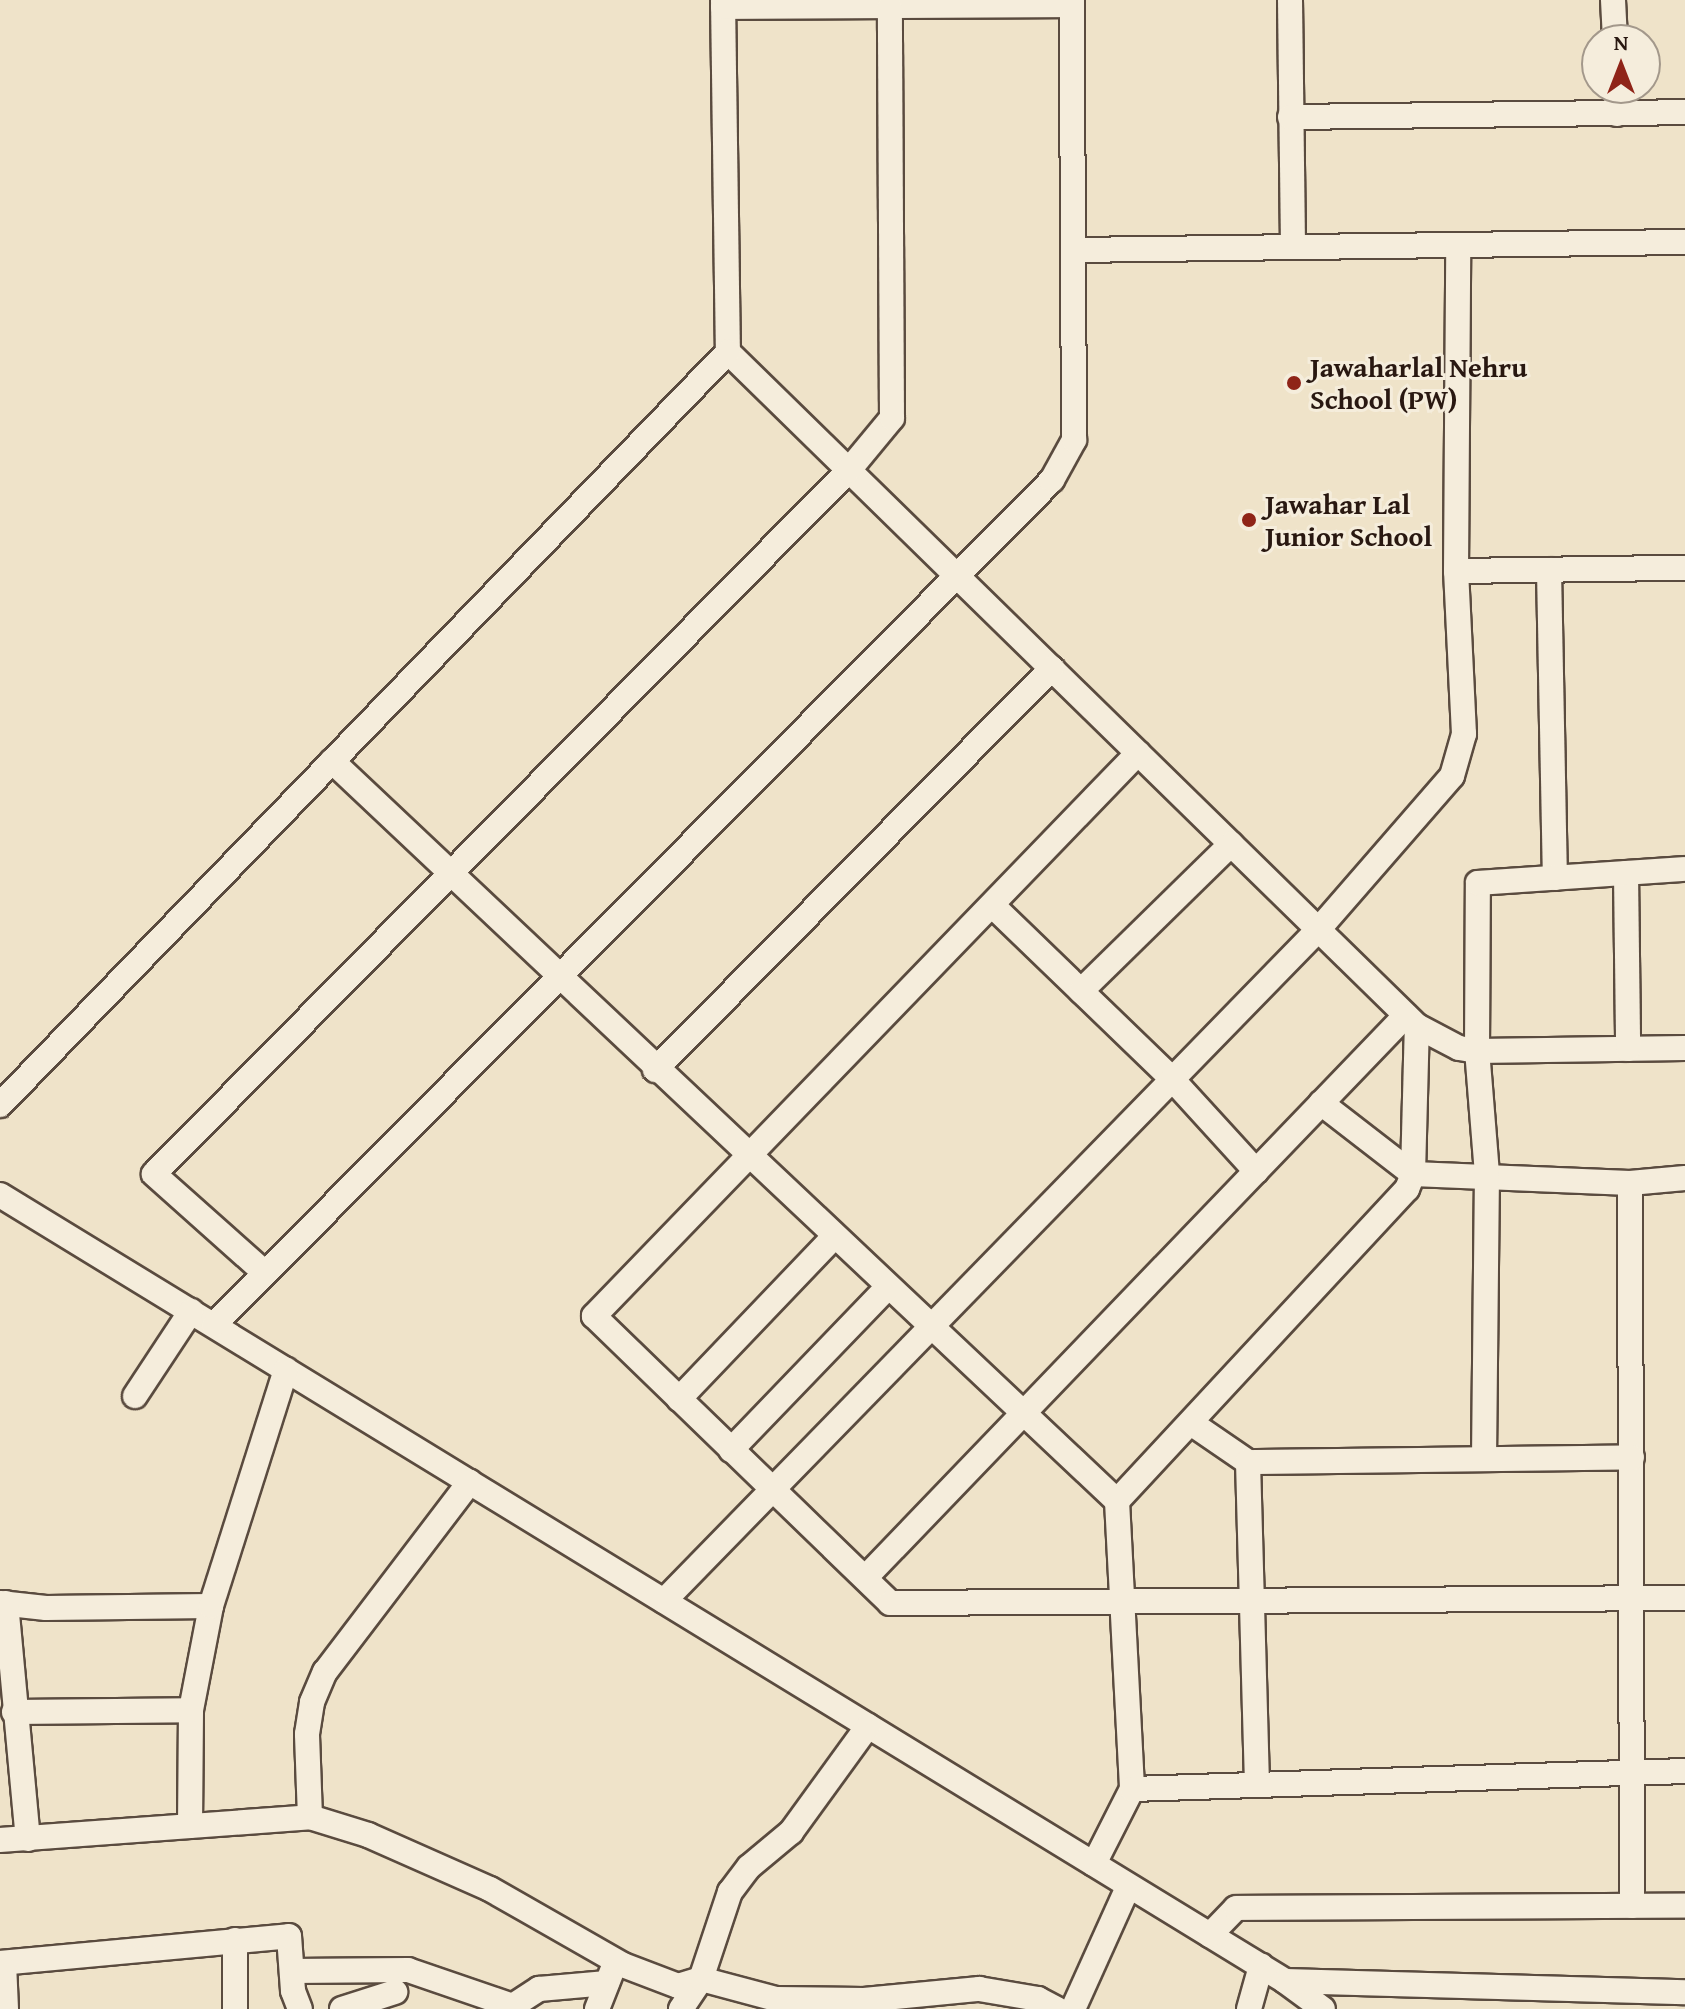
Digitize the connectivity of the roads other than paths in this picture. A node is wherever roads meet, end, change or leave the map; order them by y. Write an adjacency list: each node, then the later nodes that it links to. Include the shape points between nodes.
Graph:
1 (1290, 0): 10 (street)
2 (1613, 0): 6 (street)
3 (1072, 2): 5 (street); 14 (street)
4 (723, 4): 5 (street); 15 (street)
5 (890, 7): 16 (street, via 892,418)
6 (1614, 24)
7 (1617, 104): 9 (street)
8 (1685, 112): 9 (street)
9 (1617, 114): 10 (street)
10 (1290, 117): 12 (street)
11 (1685, 242): 13 (street)
12 (1293, 246): 13 (street); 14 (street)
13 (1458, 248): 19 (street)
14 (1073, 250): 20 (street, via 1074,440 1052,480)
15 (728, 352): 16 (street); 23 (street)
16 (849, 470): 20 (street); 27 (street)
17 (1685, 568): 18 (street)
18 (1549, 570): 19 (street); 28 (street)
19 (1456, 571): 30 (street, via 1464,734 1452,776)
20 (958, 576): 21 (street); 31 (street)
21 (1052, 668): 22 (street); 37 (street)
22 (1138, 753): 24 (street); 29 (street)
23 (332, 761): 27 (street); 40 (street)
24 (1231, 844): 30 (street); 32 (street)
25 (1685, 869): 26 (street)
26 (1626, 873): 28 (street); 35 (street)
27 (449, 875): 31 (street); 49 (street, via 154,1174)
28 (1555, 878): 36 (street, via 1478,883)
29 (992, 905): 32 (street); 41 (street)
30 (1318, 930): 33 (street); 38 (street)
31 (558, 978): 37 (street); 49 (street)
32 (1081, 991): 38 (street)
33 (1411, 1021): 36 (street, via 1459,1048); 39 (street); 43 (street)
34 (1685, 1048): 35 (street)
35 (1628, 1049): 36 (street)
36 (1477, 1051): 44 (street)
37 (655, 1070): 41 (street)
38 (1172, 1079): 42 (street); 53 (street)
39 (1321, 1103): 42 (street); 43 (street)
40 (0, 1105)
41 (745, 1154): 48 (street); 56 (street, via 594,1316)
42 (1256, 1171): 57 (street)
43 (1413, 1174): 44 (street); 58 (street, via 1407,1189)
44 (1487, 1174): 46 (street); 61 (street)
45 (1685, 1178): 46 (street)
46 (1630, 1183): 60 (street)
47 (0, 1195): 51 (street)
48 (834, 1237): 50 (street); 56 (street)
49 (265, 1273): 52 (street)
50 (888, 1287): 53 (street); 59 (street)
51 (191, 1311): 52 (street); 55 (street)
52 (214, 1325): 54 (street)
53 (931, 1327): 57 (street); 64 (street)
54 (286, 1370): 63 (street); 73 (street)
55 (135, 1396)
56 (679, 1399): 59 (street)
57 (1023, 1414): 65 (street); 66 (street)
58 (1191, 1423): 62 (street); 65 (street)
59 (731, 1450): 64 (street)
60 (1632, 1457): 61 (street); 68 (street)
61 (1484, 1459): 62 (street)
62 (1248, 1462): 71 (street)
63 (470, 1482): 69 (street); 81 (street, via 325,1672 312,1702 307,1734)
64 (772, 1490): 66 (street); 69 (street)
65 (1117, 1501): 72 (street)
66 (866, 1577): 72 (street, via 890,1603)
67 (1685, 1598): 68 (street)
68 (1633, 1599): 71 (street); 77 (street)
69 (664, 1601): 76 (street)
70 (3, 1603): 73 (street, via 46,1608); 75 (street)
71 (1252, 1604): 72 (street); 79 (street)
72 (1124, 1605): 80 (street)
73 (211, 1606): 74 (street)
74 (191, 1710): 75 (street); 82 (street)
75 (14, 1712): 83 (street)
76 (868, 1726): 85 (street); 96 (street, via 791,1832 749,1867 730,1892)
77 (1635, 1771): 78 (street); 79 (street); 87 (street)
78 (1685, 1771)
79 (1257, 1785): 80 (street)
80 (1132, 1789): 85 (street)
81 (310, 1817): 82 (street); 95 (street, via 368,1835 490,1889)
82 (190, 1826): 83 (street)
83 (28, 1839): 84 (street)
84 (0, 1840)
85 (1094, 1864): 86 (street)
86 (1128, 1887): 89 (street); 112 (street)
87 (1632, 1906): 88 (street); 89 (street, via 1236,1908)
88 (1685, 1906)
89 (1210, 1935): 92 (street)
90 (235, 1940): 91 (street); 94 (street, via 289,1936); 106 (street)
91 (2, 1963): 105 (street)
92 (1261, 1966): 97 (street); 104 (street)
93 (408, 1970): 94 (street); 100 (street); 103 (street)
94 (292, 1971): 107 (street)
95 (611, 1972): 96 (street, via 678,1986); 103 (street, via 539,1989); 109 (street)
96 (701, 1979): 101 (street); 110 (street)
97 (1285, 1981): 99 (street); 113 (street)
98 (1685, 1992): 99 (street)
99 (1453, 1997)
100 (397, 2001): 108 (street)
101 (764, 2002): 102 (street)
102 (865, 2004): 111 (street, via 979,1989 1038,1999)
103 (509, 2007)
104 (1244, 2008)
105 (6, 2009)
106 (235, 2009)
107 (300, 2009)
108 (342, 2009)
109 (597, 2009)
110 (681, 2009)
111 (1057, 2009)
112 (1073, 2009)
113 (1323, 2009)

